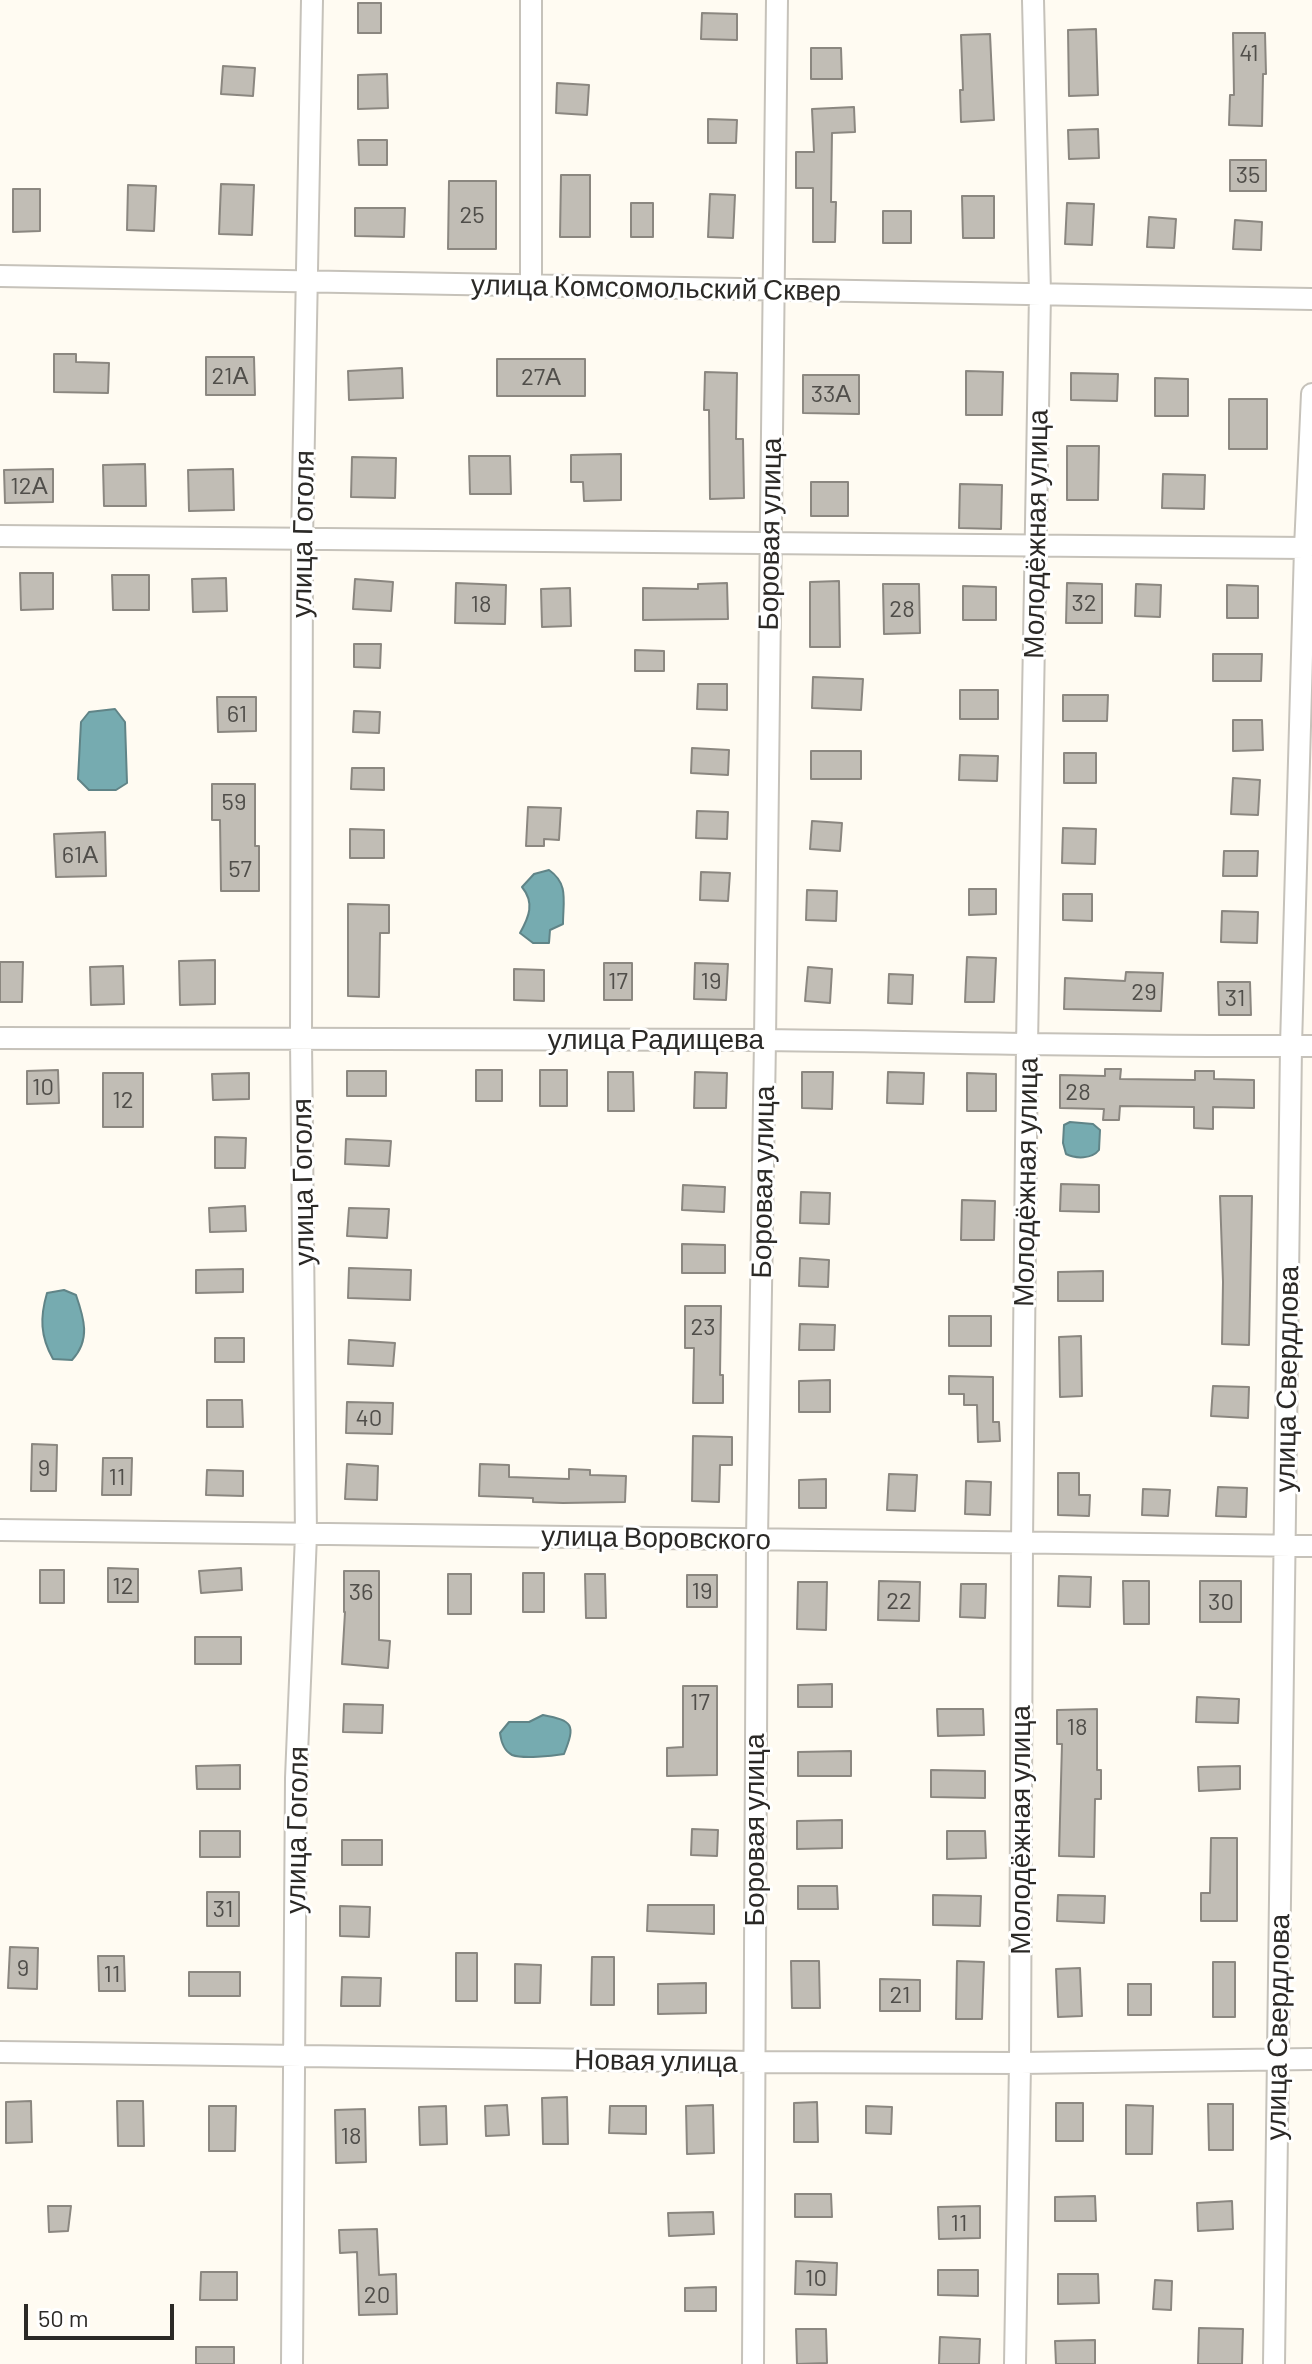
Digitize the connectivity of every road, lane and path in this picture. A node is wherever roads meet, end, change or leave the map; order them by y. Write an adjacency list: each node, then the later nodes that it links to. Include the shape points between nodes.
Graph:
1 (312, 0): 6 (street, улица Гоголя)
2 (531, 0): 7 (street)
3 (777, 0): 8 (street, Боровая улица)
4 (1033, 0): 9 (street, Молодёжная улица)
5 (0, 276): 6 (street, улица Комсомольский Сквер)
6 (307, 281): 7 (street, улица Комсомольский Сквер); 14 (street, улица Гоголя)
7 (531, 286): 8 (street, улица Комсомольский Сквер)
8 (772, 290): 9 (street, улица Комсомольский Сквер); 15 (street, Боровая улица)
9 (1040, 293): 10 (street, улица Комсомольский Сквер); 16 (street, Молодёжная улица)
10 (1312, 299)
11 (1312, 394): 13 (street, улица Свердлова)
12 (0, 536): 14 (street)
13 (1308, 539): 16 (street); 21 (street, улица Свердлова)
14 (302, 540): 15 (street); 18 (street, улица Гоголя)
15 (770, 543): 16 (street); 19 (street, Боровая улица)
16 (1035, 544): 20 (street, Молодёжная улица)
17 (0, 1038): 18 (street, улица Радищева)
18 (301, 1040): 19 (street, улица Радищева); 24 (street, улица Гоголя)
19 (765, 1040): 20 (street, улица Радищева); 25 (street, Боровая улица)
20 (1027, 1045): 21 (street, улица Радищева); 26 (street, Молодёжная улица)
21 (1291, 1046): 22 (street, улица Радищева); 27 (street, улица Свердлова)
22 (1312, 1046)
23 (0, 1530): 24 (street, улица Воровского)
24 (306, 1535): 25 (street, улица Воровского); 30 (street, улица Гоголя, via 296,1778)
25 (757, 1539): 26 (street, улица Воровского); 33 (street, Боровая улица)
26 (1022, 1542): 27 (street, улица Воровского); 34 (street, Молодёжная улица)
27 (1285, 1546): 28 (street, улица Воровского); 32 (street, улица Свердлова)
28 (1312, 1546)
29 (0, 2052): 30 (street, Новая улица)
30 (294, 2057): 33 (street, Новая улица); 35 (street, улица Гоголя)
31 (1312, 2059): 32 (street, Новая улица)
32 (1278, 2060): 34 (street, Новая улица); 38 (street, улица Свердлова)
33 (754, 2062): 34 (street, Новая улица); 36 (street, Боровая улица)
34 (1020, 2063): 37 (street, Молодёжная улица)
35 (292, 2364)
36 (753, 2364)
37 (1015, 2364)
38 (1274, 2364)

